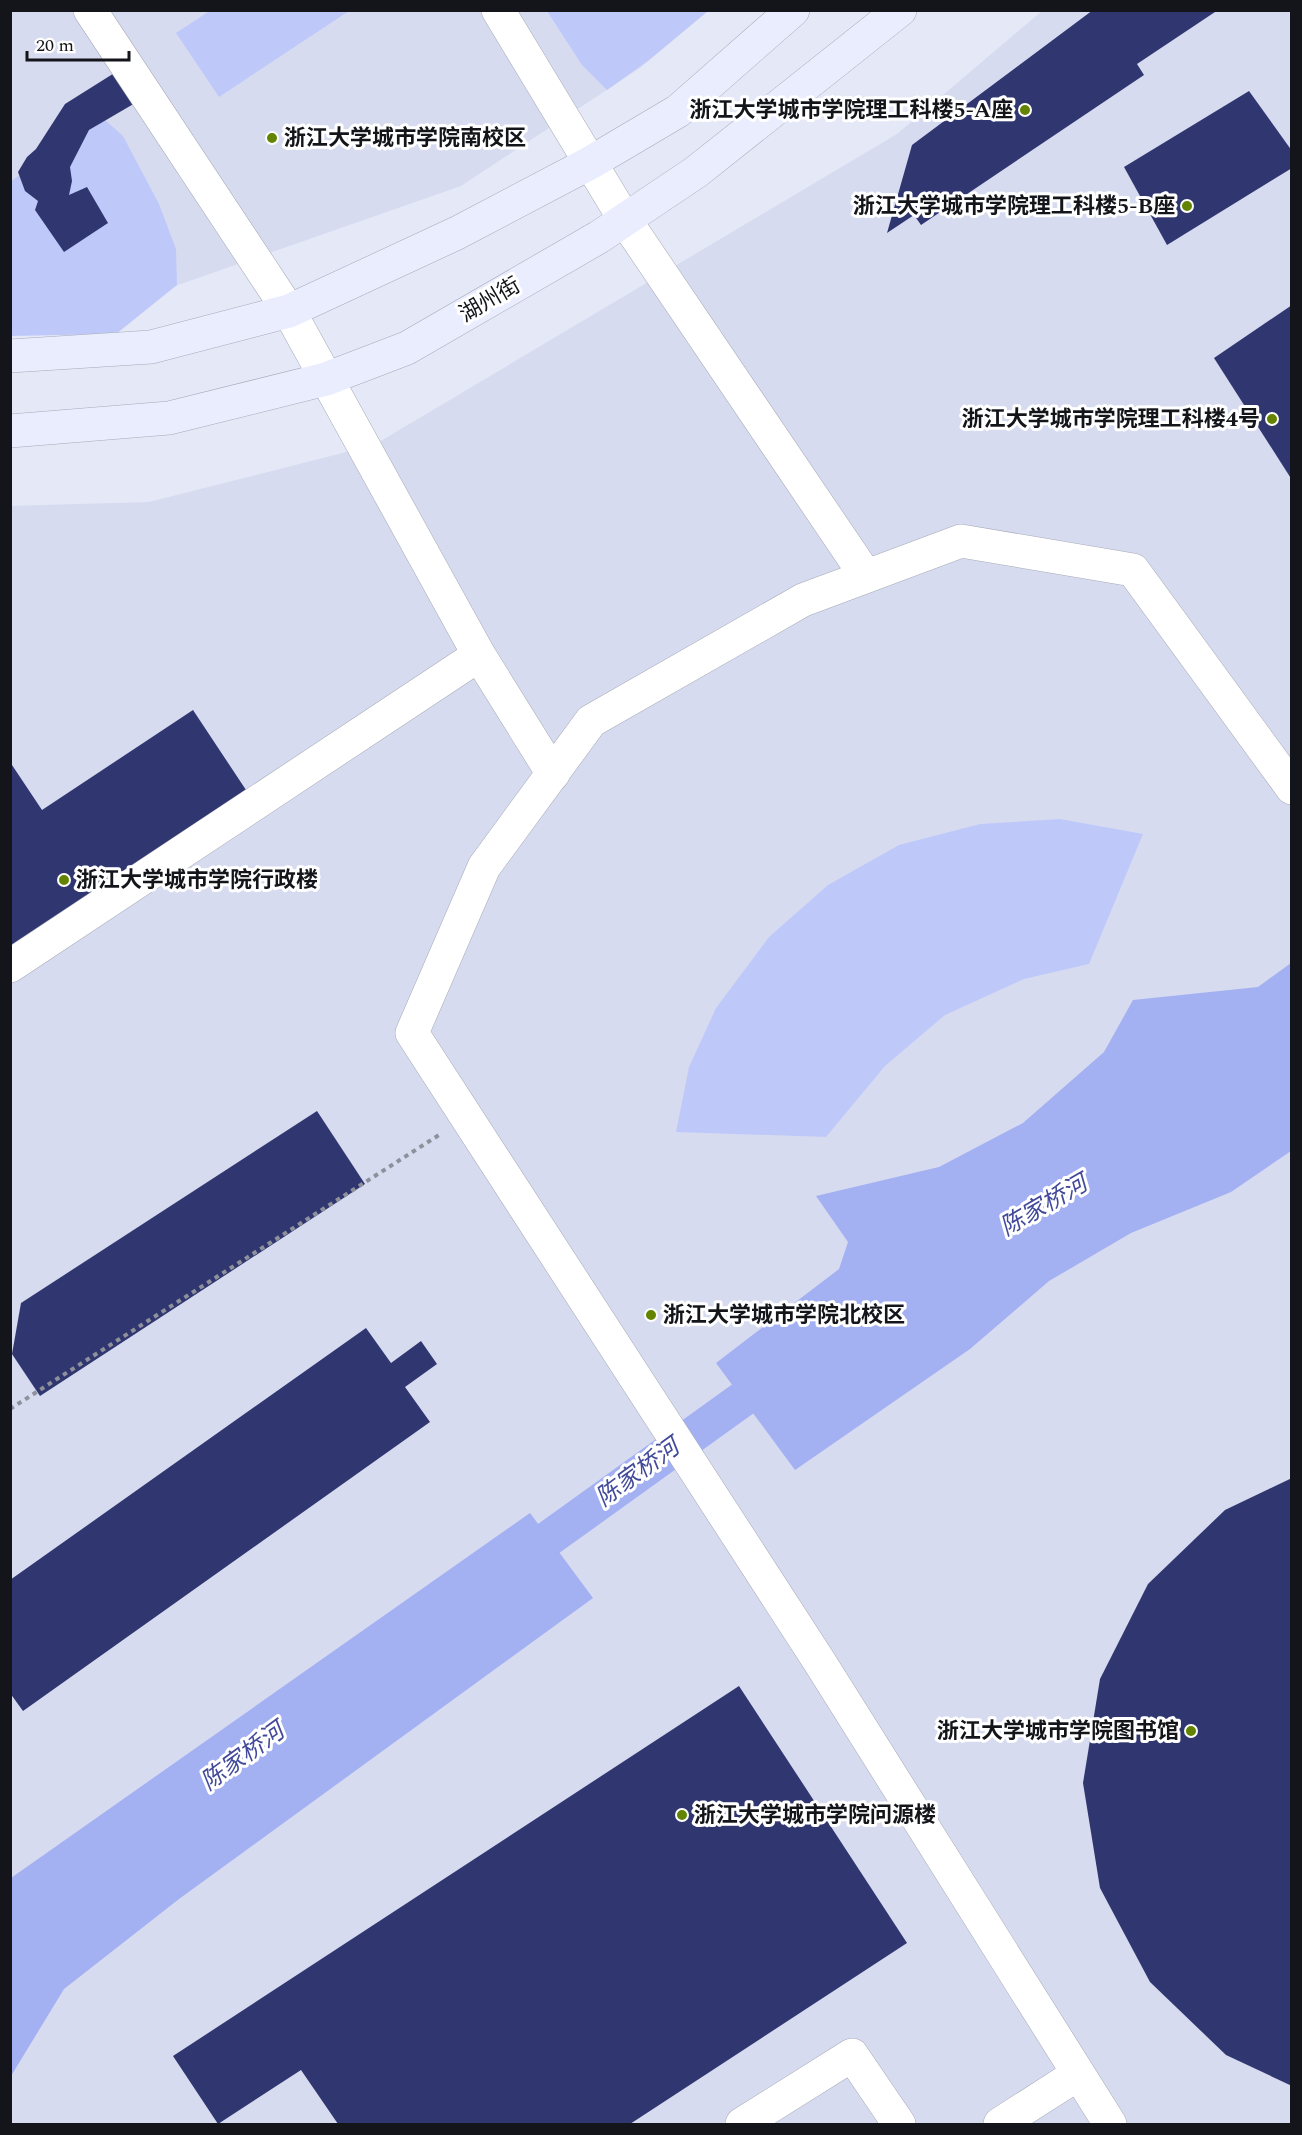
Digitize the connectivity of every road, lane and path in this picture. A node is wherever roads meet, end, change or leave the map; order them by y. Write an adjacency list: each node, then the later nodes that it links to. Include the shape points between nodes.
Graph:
1 (90, 10): 7 (street)
2 (498, 10): 5 (street)
3 (793, 10): 5 (main road, via 678,111)
4 (900, 10): 6 (main road, 湖州街, via 696,172)
5 (590, 163): 6 (street); 7 (main road, via 457,233)
6 (625, 220): 9 (main road, 湖州街, via 407,348); 11 (street)
7 (289, 312): 8 (main road, via 151,347); 9 (street)
8 (10, 356)
9 (326, 379): 10 (main road, 湖州街, via 169,418); 12 (street)
10 (10, 431)
11 (866, 576): 13 (street, via 802,600 591,721); 14 (street, via 961,541 1133,570)
12 (479, 655): 13 (street); 15 (street)
13 (553, 774): 16 (street, via 484,867 412,1033)
14 (1292, 788)
15 (10, 966)
16 (465, 1118): 17 (path); 18 (street, via 825,1671)
17 (10, 1409)
18 (1078, 2074): 21 (street); 22 (street)
19 (742, 2124): 20 (street, via 852,2055)
20 (899, 2124)
21 (1000, 2124)
22 (1110, 2124)

